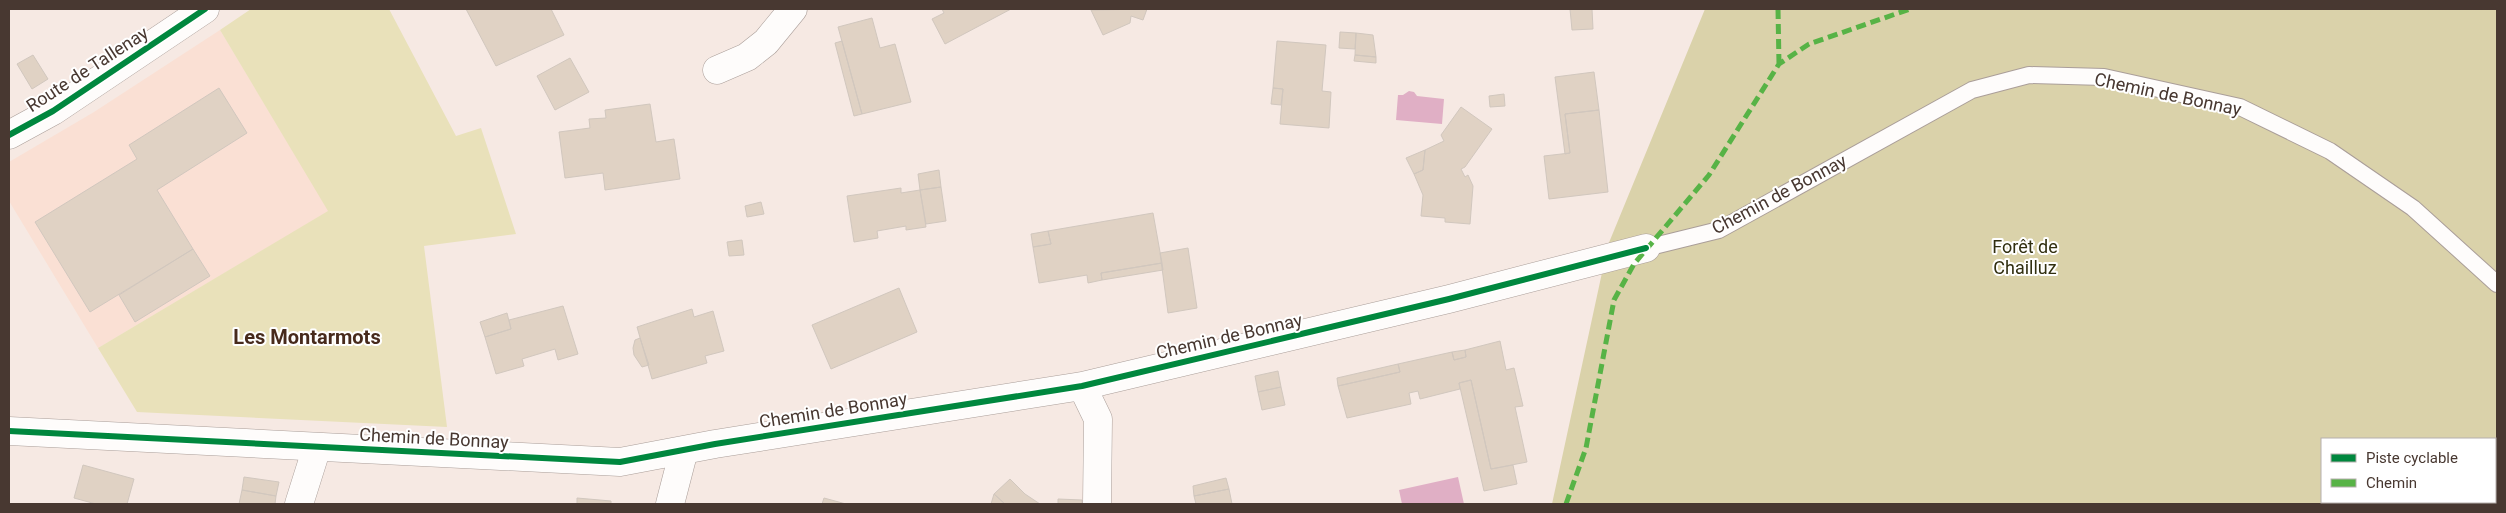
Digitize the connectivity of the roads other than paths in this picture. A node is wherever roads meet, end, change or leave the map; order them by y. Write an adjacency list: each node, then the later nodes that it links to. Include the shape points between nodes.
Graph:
1 (205, 9): 4 (street, Route de Tallenay, via 53,111)
2 (793, 9): 3 (street, via 766,42 747,57)
3 (717, 70)
4 (9, 135)
5 (1646, 248): 6 (lane, Chemin de Bonnay, via 1719,230 1972,90 2028,75 2104,77 2240,107 2330,150 2413,208); 7 (street, Chemin de Bonnay, via 1449,299)
6 (2497, 284)
7 (1082, 386): 10 (street, Chemin de Bonnay); 13 (street, via 1098,419)
8 (9, 431): 9 (street, Chemin de Bonnay)
9 (317, 447): 10 (street, Chemin de Bonnay, via 620,462); 11 (street)
10 (684, 450): 12 (street)
11 (299, 504)
12 (670, 504)
13 (1097, 504)

